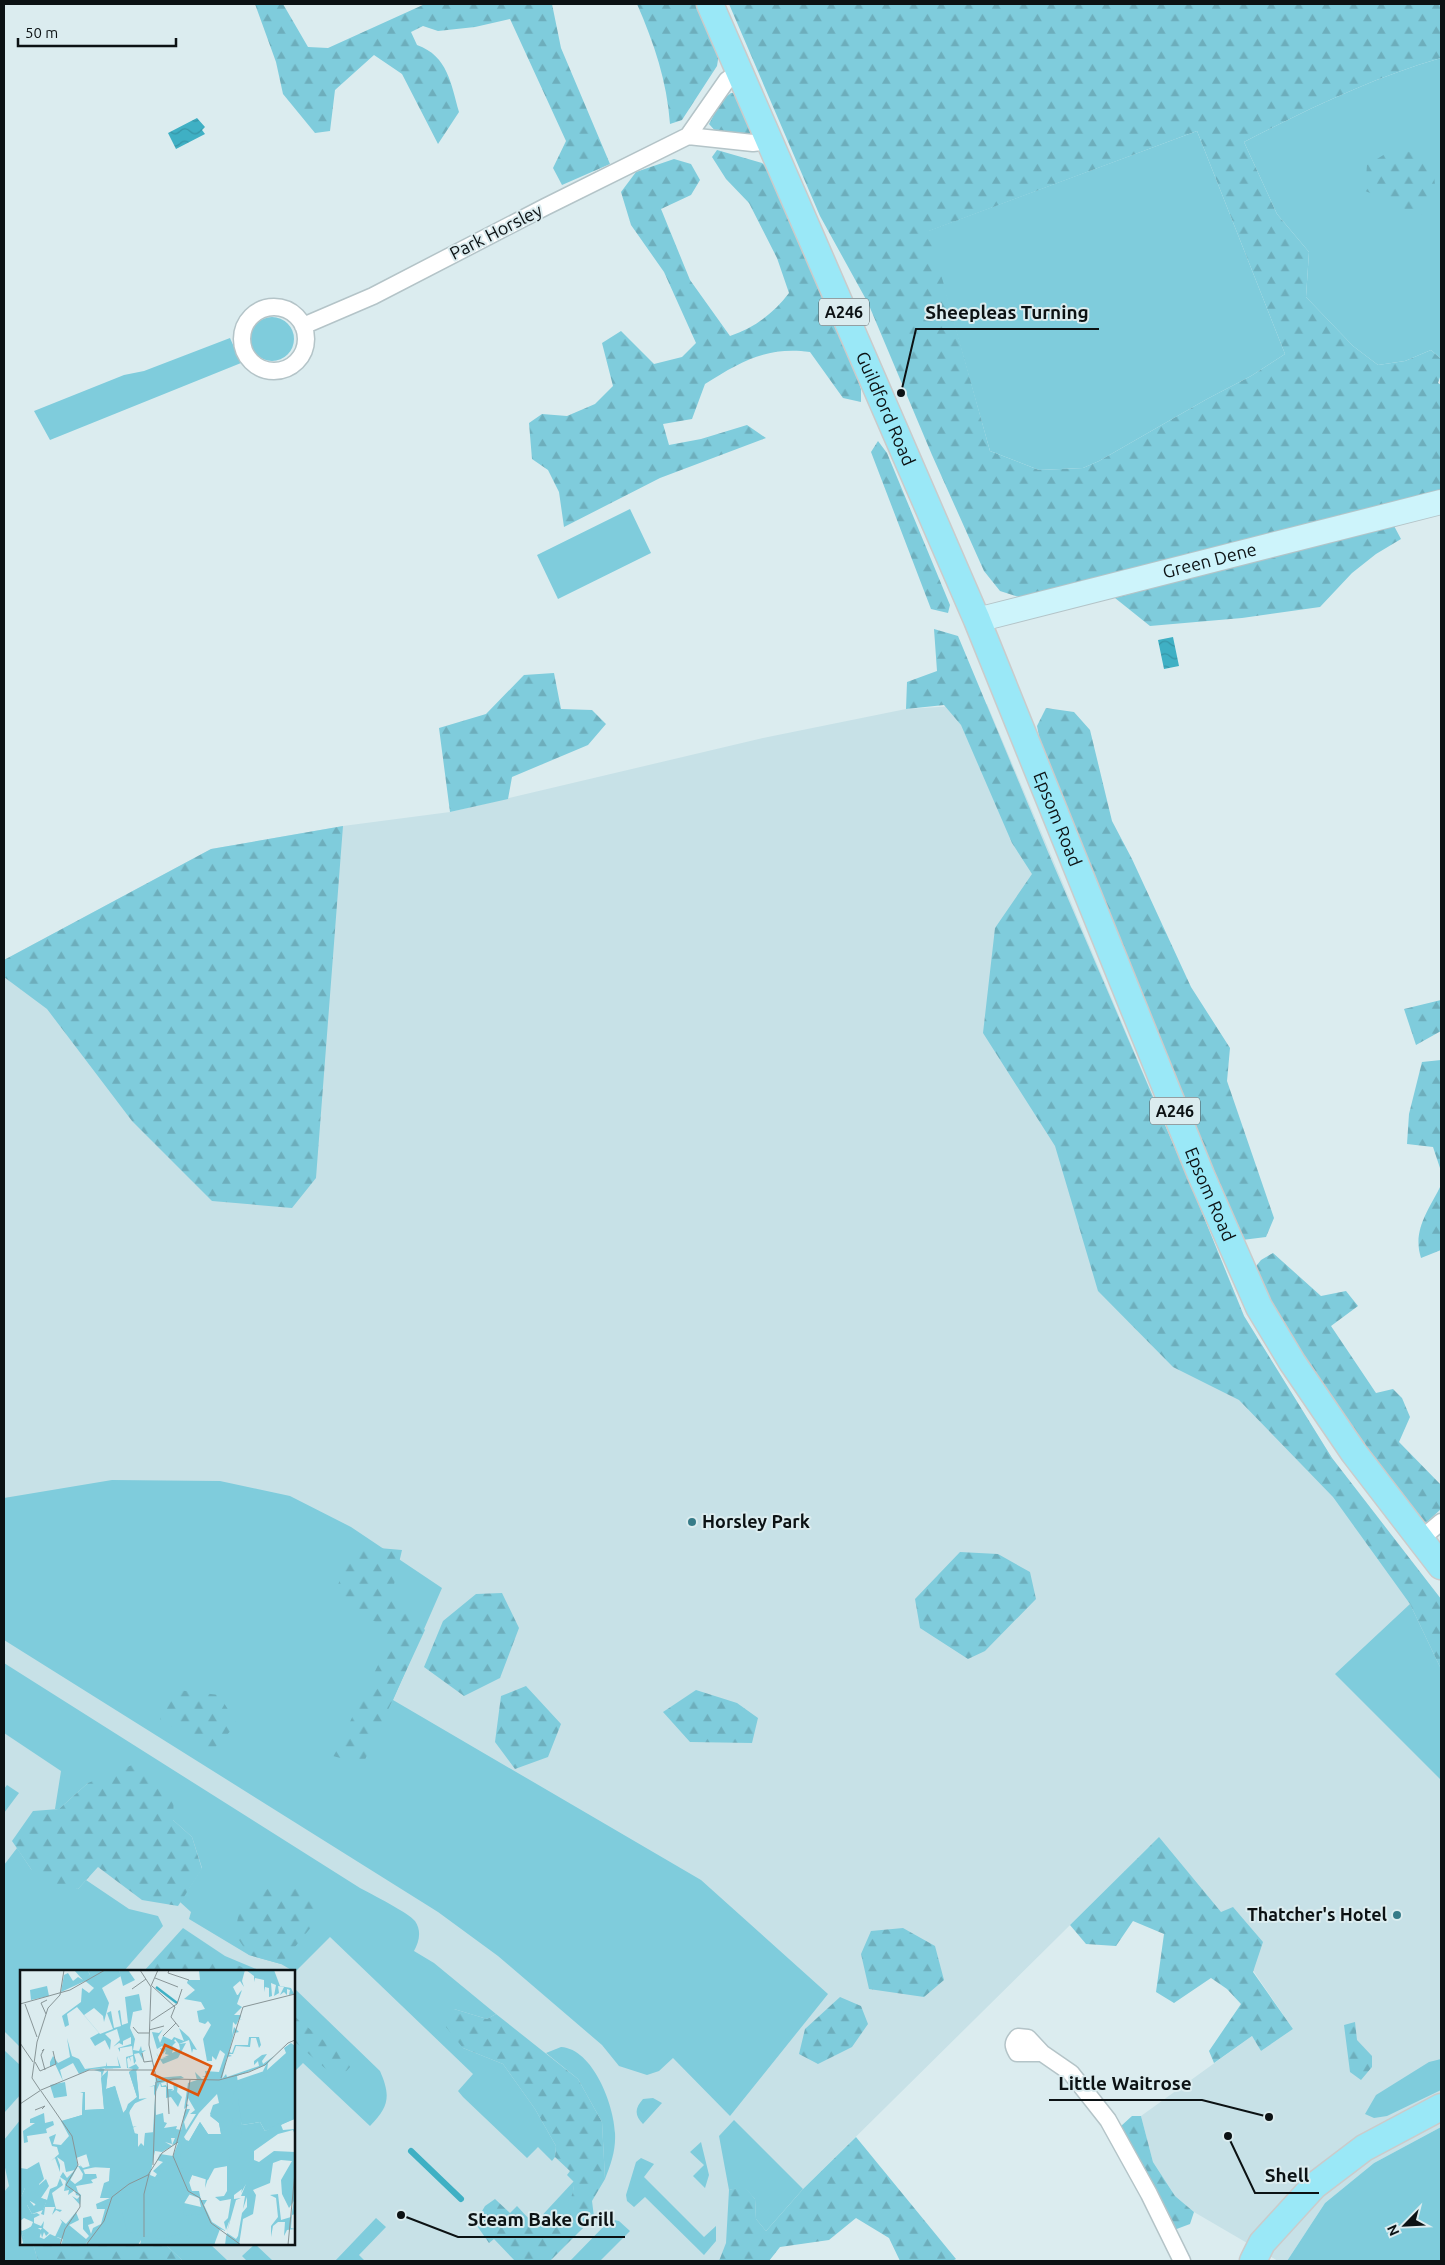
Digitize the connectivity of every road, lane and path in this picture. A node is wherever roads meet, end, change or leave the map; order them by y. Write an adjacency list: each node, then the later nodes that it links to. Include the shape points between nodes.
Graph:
1 (710, 4): 2 (main road, Guildford Road / A246)
2 (740, 71): 3 (street, Park Horsley, via 727,80); 4 (main road, Guildford Road / A246)
3 (688, 136): 4 (street, via 753,143); 5 (street, Park Horsley, via 373,296)
4 (770, 141): 7 (main road, Guildford Road / A246)
5 (303, 326)
6 (1441, 502): 7 (street, Green Dene)
7 (977, 620): 9 (main road, Epsom Road / A246, via 1201,1175 1260,1306 1292,1362 1354,1453)
8 (1441, 1522): 9 (street)
9 (1421, 1539): 10 (main road, Epsom Road / A246)
10 (1441, 1566)
11 (1042, 2053): 13 (street, via 1071,2073 1108,2120 1150,2194)
12 (1441, 2107): 14 (main road, via 1364,2148 1314,2186 1262,2243)
13 (1182, 2261)
14 (1253, 2261)

